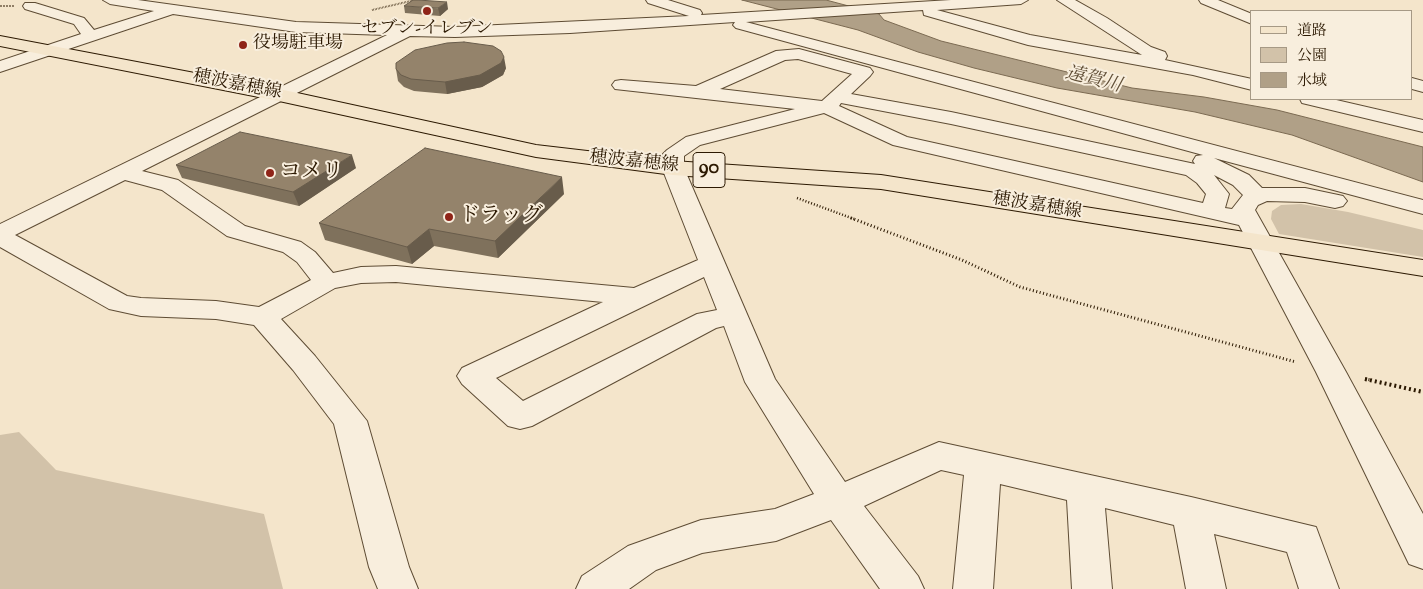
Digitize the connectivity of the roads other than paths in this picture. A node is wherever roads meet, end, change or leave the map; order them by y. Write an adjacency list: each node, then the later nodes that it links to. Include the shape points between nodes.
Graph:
1 (110, 0): 10 (street)
2 (202, 0): 10 (street)
3 (653, 0): 11 (street)
4 (878, 0): 9 (street)
5 (1021, 0): 9 (street)
6 (1064, 0): 18 (street, via 1102,21 1144,51)
7 (1206, 0): 12 (street)
8 (30, 6): 14 (street, via 79,21)
9 (902, 7): 11 (street); 18 (street, via 1028,40)
10 (173, 10): 13 (street, via 288,26); 14 (street)
11 (721, 17): 13 (street, via 552,28); 25 (street)
12 (1250, 19)
13 (408, 32): 22 (street)
14 (91, 36): 16 (street)
15 (0, 41): 16 (main road, 穂波嘉穂線 / 90)
16 (48, 49): 17 (street); 22 (main road, 穂波嘉穂線 / 90)
17 (0, 67)
18 (1194, 70): 19 (street)
19 (1250, 84)
20 (621, 85): 21 (street)
21 (698, 92): 24 (street); 24 (street, via 791,54 864,72)
22 (279, 95): 27 (main road, 穂波嘉穂線 / 90, via 536,151); 28 (street)
23 (1313, 100): 26 (street)
24 (832, 102): 27 (street, via 694,141 674,154); 31 (street, via 900,141); 31 (street, via 942,116 1193,170 1205,178 1218,194)
25 (1066, 112): 29 (street, via 1125,138 1217,167 1241,180); 30 (street)
26 (1423, 126)
27 (673, 168): 33 (main road, 穂波嘉穂線 / 90, via 881,182); 35 (street)
28 (125, 173): 34 (street); 37 (street, via 170,185 236,231 292,247 306,257)
29 (1258, 197): 32 (street, via 1283,193 1305,195); 33 (street, via 1250,200 1243,210)
30 (1423, 208)
31 (1212, 212): 33 (street)
32 (1423, 224)
33 (1254, 232): 36 (main road, 穂波嘉穂線 / 90); 45 (street, via 1331,372)
34 (0, 235): 40 (street, via 119,303)
35 (712, 264): 38 (street); 39 (street)
36 (1423, 268)
37 (327, 282): 38 (street, via 361,275 396,274); 40 (street)
38 (637, 297): 39 (street, via 473,376 520,418 707,321)
39 (733, 315): 43 (street, via 761,382)
40 (263, 317): 46 (street, via 350,421 389,567)
41 (982, 466): 42 (street); 43 (street, via 939,456); 49 (street)
42 (1084, 489): 44 (street); 50 (street)
43 (838, 501): 47 (street, via 776,525 701,537 642,558); 48 (street)
44 (1191, 513): 51 (street); 52 (street, via 1302,539)
45 (1423, 552)
46 (398, 589)
47 (596, 589)
48 (904, 589)
49 (973, 589)
50 (1092, 589)
51 (1206, 589)
52 (1319, 589)

